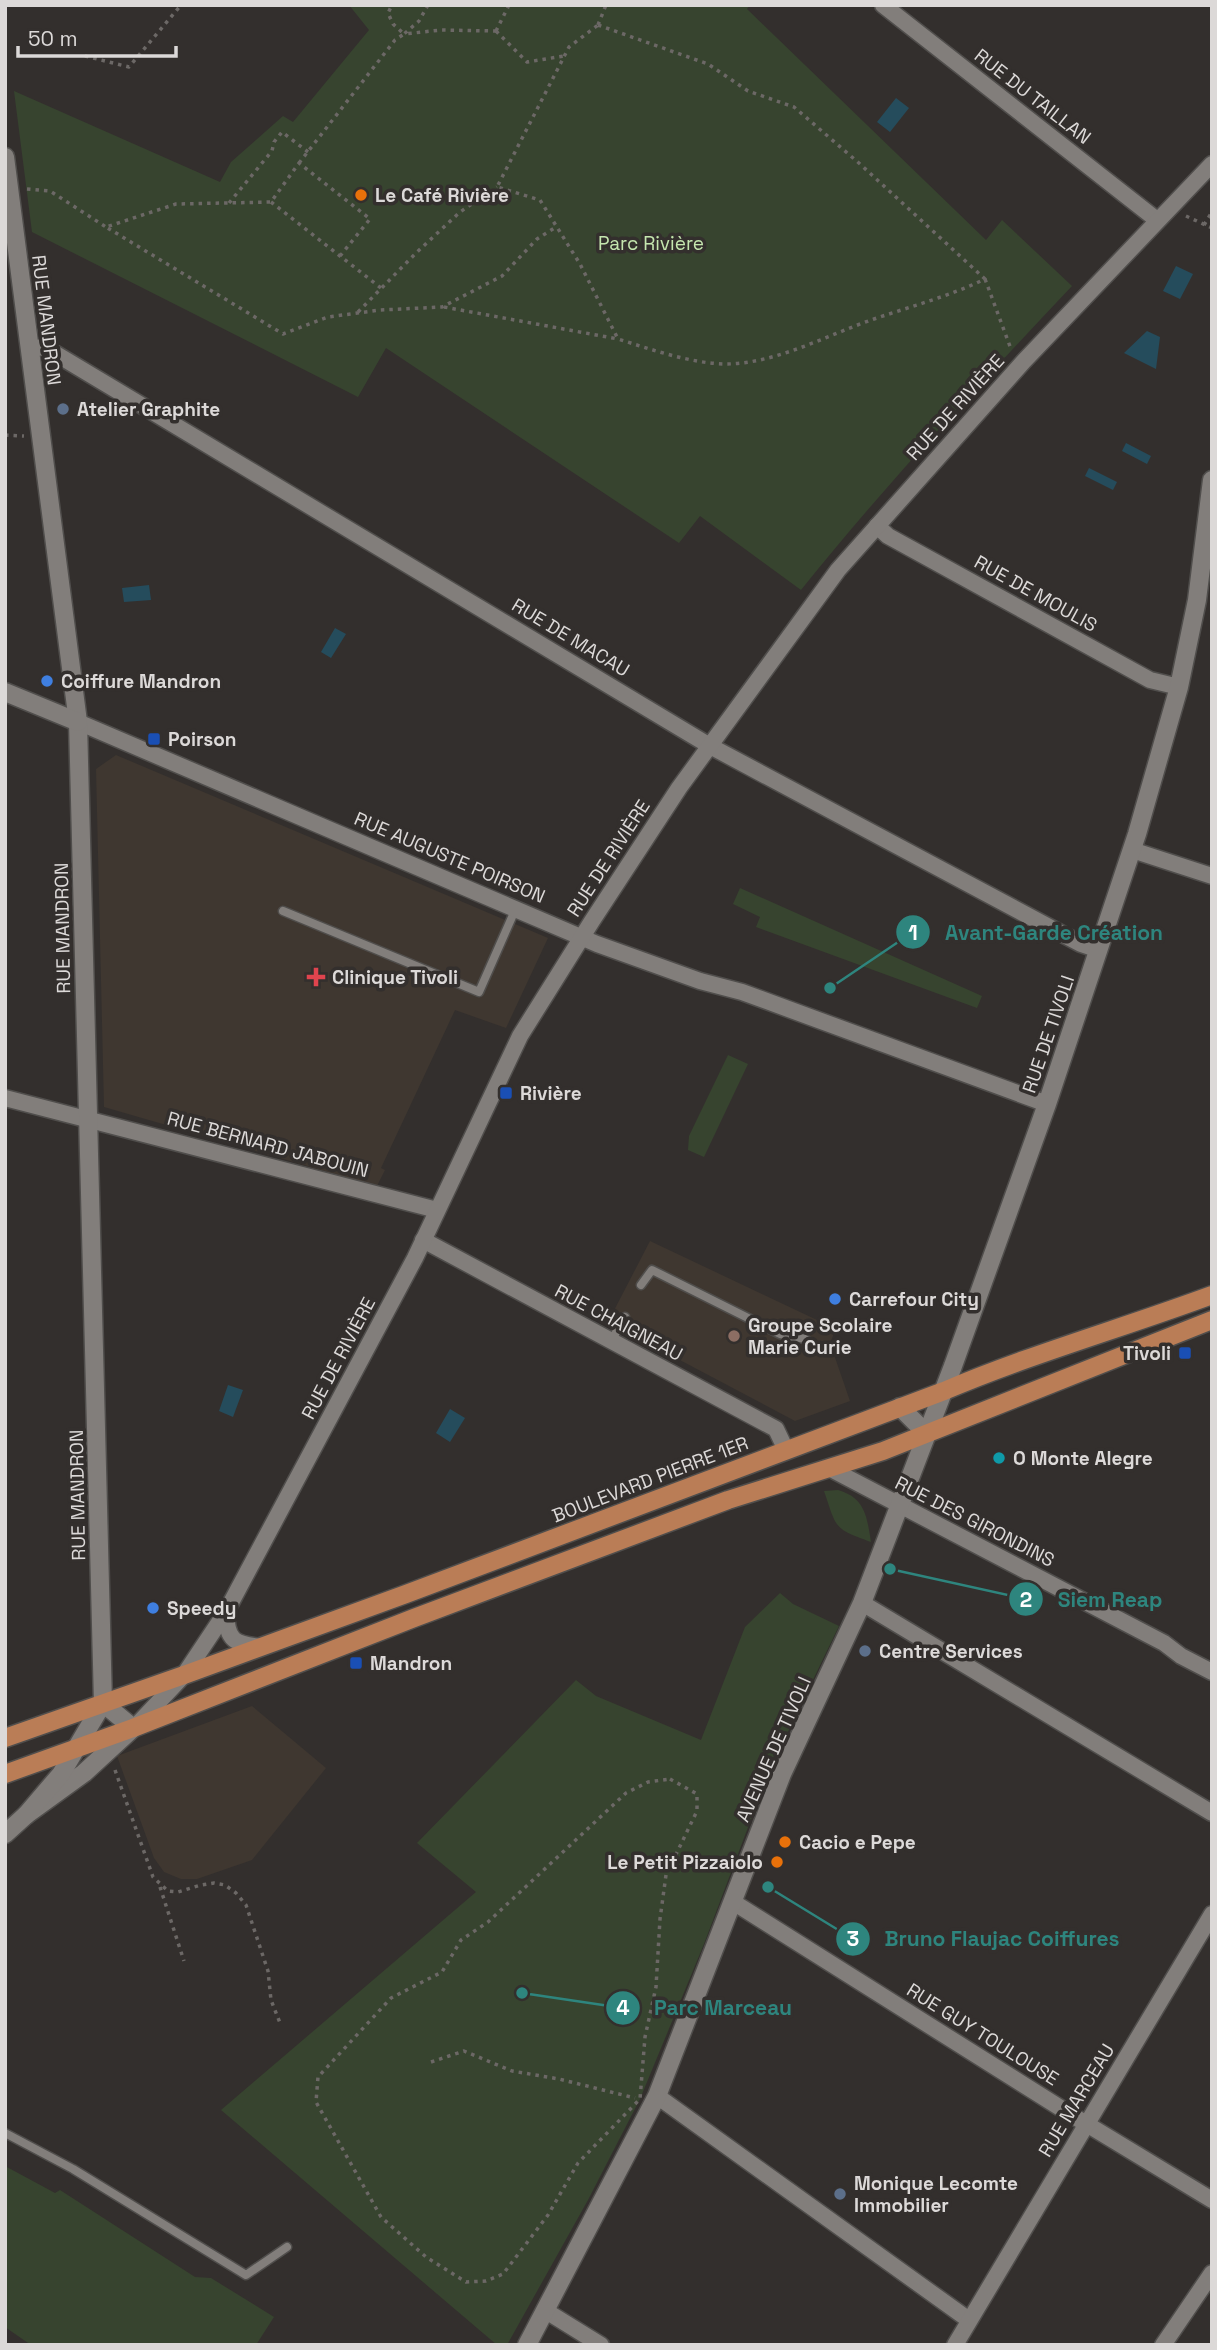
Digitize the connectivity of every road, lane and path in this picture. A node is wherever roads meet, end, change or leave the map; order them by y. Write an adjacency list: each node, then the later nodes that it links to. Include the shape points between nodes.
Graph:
1 (181, 5): 11 (path, via 129,67)
2 (392, 5): 9 (path, via 388,13)
3 (428, 5): 9 (path)
4 (509, 5): 8 (path)
5 (606, 5): 7 (path)
6 (883, 5): 21 (street, RUE DU TAILLAN)
7 (598, 25): 10 (path); 27 (path, via 708,64 748,91 793,107)
8 (496, 31): 9 (path); 10 (path, via 527,62)
9 (404, 34): 12 (path)
10 (565, 55): 16 (path)
11 (85, 56)
12 (308, 152): 14 (path); 19 (path, via 282,132)
13 (5, 157): 25 (street, RUE MANDRON)
14 (299, 163): 18 (path); 26 (path, via 370,219)
15 (1212, 164): 21 (street, RUE DE RIVIÈRE)
16 (497, 187): 24 (path, via 540,200); 28 (path, via 460,212)
17 (26, 189): 23 (path, via 50,191)
18 (271, 202): 19 (path); 26 (path)
19 (229, 203): 23 (path, via 176,204)
20 (1212, 212): 22 (path)
21 (1157, 220): 37 (street, RUE DE RIVIÈRE)
22 (1205, 225)
23 (106, 227): 30 (path, via 283,334 328,317)
24 (556, 227): 29 (path, via 537,239 502,276); 31 (path)
25 (12, 256): 32 (street, RUE MANDRON)
26 (340, 256): 28 (path)
27 (985, 279): 31 (path, via 774,356 727,364 670,356); 33 (path)
28 (381, 288): 30 (path)
29 (442, 307): 30 (path); 31 (path)
30 (357, 313)
31 (618, 339)
32 (30, 349): 41 (street, RUE MANDRON); 42 (street, RUE DE MACAU, via 43,348 63,358)
33 (1011, 351)
34 (5, 435): 35 (path)
35 (28, 436)
36 (1212, 480): 38 (street, RUE DE TIVOLI)
37 (877, 526): 39 (street, RUE DE MOULIS, via 1150,680); 42 (street, RUE DE RIVIÈRE, via 838,570)
38 (1204, 602): 39 (street, RUE DE TIVOLI)
39 (1179, 687): 43 (street, RUE DE TIVOLI)
40 (5, 692): 41 (street)
41 (78, 722): 45 (street, RUE AUGUSTE POIRSON); 51 (street, RUE MANDRON)
42 (710, 746): 47 (street, RUE DE RIVIÈRE); 48 (street, RUE DE MACAU)
43 (1132, 850): 44 (street); 48 (street, RUE DE TIVOLI)
44 (1212, 877)
45 (516, 908): 46 (lane, via 479,992); 47 (street, RUE AUGUSTE POIRSON)
46 (283, 911)
47 (582, 937): 50 (street, RUE AUGUSTE POIRSON); 52 (street, RUE DE RIVIÈRE, via 520,1036)
48 (1099, 950): 50 (street, RUE DE TIVOLI)
49 (5, 1098): 51 (street, RUE BERNARD JABOUIN)
50 (1047, 1104): 60 (street, RUE DE TIVOLI)
51 (88, 1119): 52 (street, RUE BERNARD JABOUIN); 71 (street, RUE MANDRON)
52 (437, 1210): 53 (street, RUE DE RIVIÈRE)
53 (423, 1240): 58 (street, RUE CHAIGNEAU); 67 (street, RUE DE RIVIÈRE)
54 (641, 1285): 59 (lane, via 652,1270 780,1334 805,1339)
55 (1212, 1294): 60 (main road, BOULEVARD PIERRE 1ER)
56 (625, 1317): 58 (lane)
57 (1212, 1320): 62 (main road)
58 (611, 1341): 63 (street, RUE CHAIGNEAU, via 776,1429)
59 (816, 1347)
60 (944, 1391): 61 (main road, BOULEVARD PIERRE 1ER); 62 (street, RUE DE TIVOLI)
61 (900, 1407): 62 (street); 63 (main road, BOULEVARD PIERRE 1ER)
62 (927, 1434): 64 (main road); 65 (street, AVENUE DE TIVOLI)
63 (786, 1450): 68 (main road, BOULEVARD PIERRE 1ER)
64 (829, 1468): 65 (street, RUE DES GIRONDINS); 72 (main road, via 702,1509)
65 (900, 1505): 66 (street, AVENUE DE TIVOLI); 69 (street, RUE DES GIRONDINS)
66 (862, 1603): 77 (street); 81 (street, AVENUE DE TIVOLI, via 782,1774)
67 (226, 1612): 68 (street, via 230,1636); 70 (street, RUE DE RIVIÈRE)
68 (262, 1647): 70 (main road, BOULEVARD PIERRE 1ER)
69 (1212, 1672)
70 (184, 1675): 71 (main road, BOULEVARD PIERRE 1ER); 72 (street, RUE DE RIVIÈRE)
71 (103, 1703): 72 (street); 73 (main road, BOULEVARD PIERRE 1ER); 74 (street)
72 (134, 1728): 74 (main road); 78 (street, via 84,1773)
73 (5, 1738)
74 (77, 1749): 76 (main road); 78 (street)
75 (115, 1768): 80 (path, via 153,1877)
76 (5, 1774)
77 (1212, 1813)
78 (26, 1815): 79 (street)
79 (5, 1834)
80 (160, 1885): 83 (path); 84 (path, via 178,1892 215,1883 236,1893 246,1905)
81 (733, 1902): 86 (street, AVENUE DE TIVOLI); 87 (street, RUE GUY TOULOUSE)
82 (1212, 1914): 87 (street, RUE MARCEAU)
83 (184, 1961)
84 (280, 2023)
85 (431, 2062): 86 (path, via 464,2051 512,2071)
86 (649, 2097): 86 (path, via 645,2037 656,1987 666,1875 697,1811 697,1794 670,1779 648,1782 626,1793 488,1922 461,1940 442,1972 391,1998 318,2077 316,2102 381,2217 426,2257 466,2282 503,2274 548,2215 578,2163); 92 (street, AVENUE DE TIVOLI); 93 (street)
87 (1086, 2124): 89 (street, RUE GUY TOULOUSE); 93 (street, RUE MARCEAU)
88 (5, 2133): 90 (lane, via 74,2169 246,2275)
89 (1212, 2200)
90 (287, 2247)
91 (1212, 2273): 97 (street)
92 (546, 2311): 94 (street, AVENUE DE TIVOLI); 95 (street)
93 (969, 2320): 96 (street, RUE MARCEAU)
94 (527, 2345)
95 (601, 2345)
96 (955, 2345)
97 (1163, 2345)

